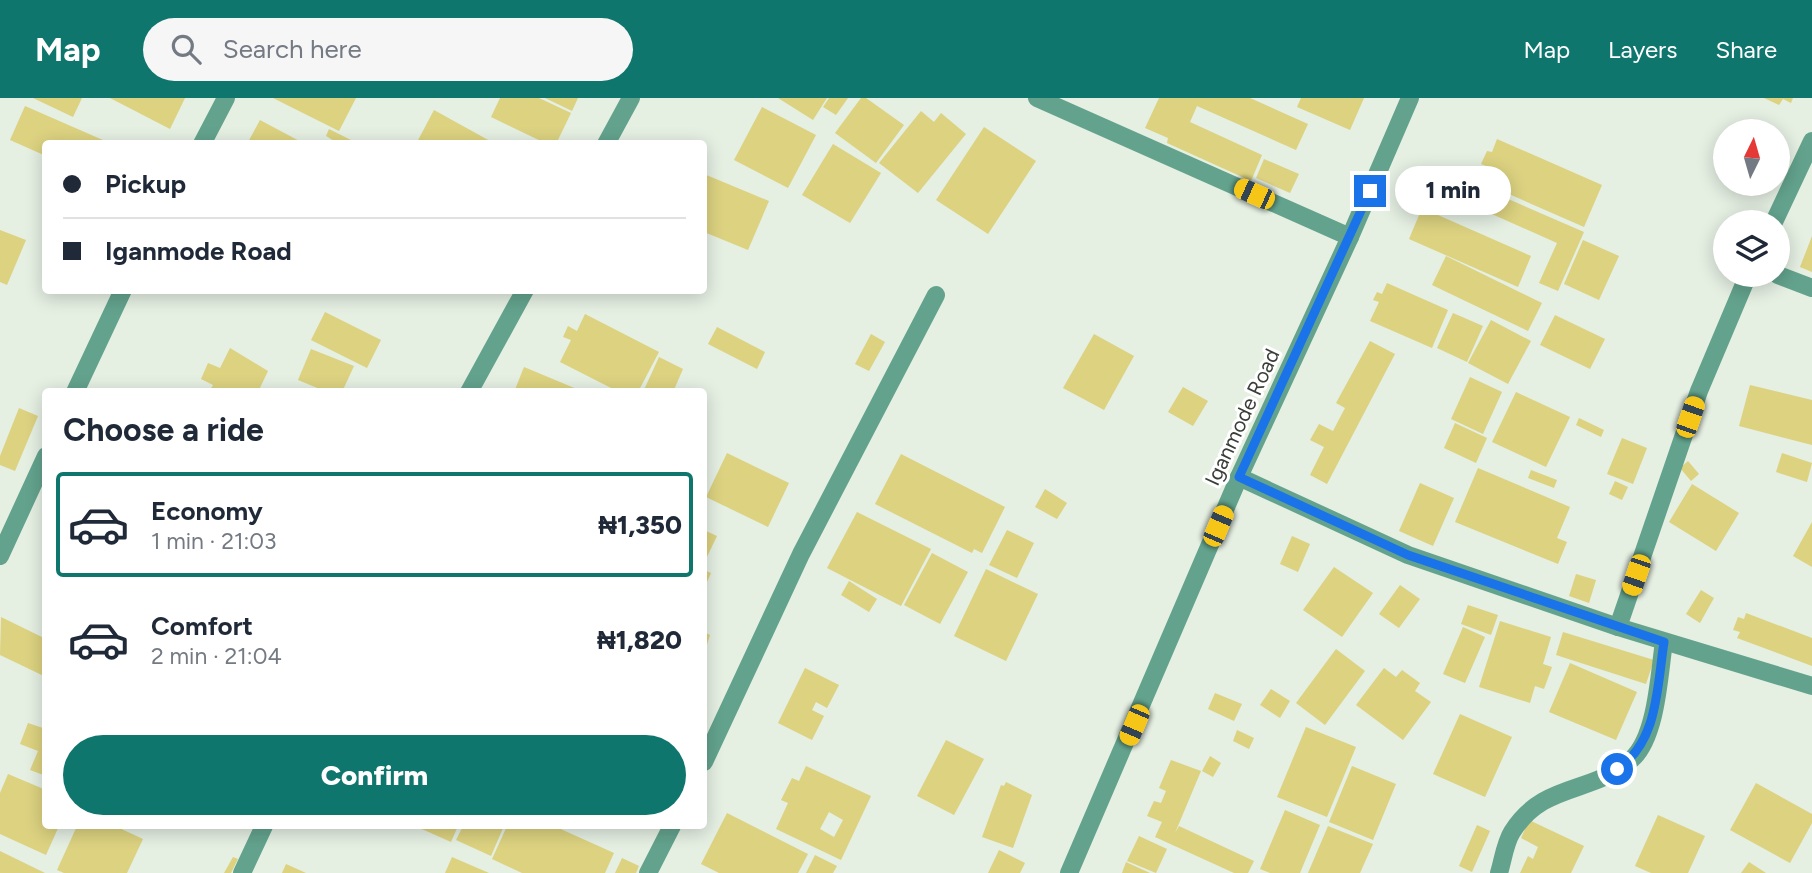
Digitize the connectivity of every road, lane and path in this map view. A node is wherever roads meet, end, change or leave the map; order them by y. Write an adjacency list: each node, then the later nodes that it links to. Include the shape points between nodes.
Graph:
1 (226, 98): 5 (street)
2 (631, 98): 6 (street)
3 (1037, 98): 9 (street)
4 (1410, 98): 9 (street, Iganmode Road)
5 (204, 140)
6 (608, 140)
7 (1812, 141): 8 (street)
8 (1780, 210)
9 (1350, 237): 19 (street, Iganmode Road)
10 (1790, 280): 12 (street)
11 (1743, 287): 21 (street, via 1699,391)
12 (1812, 288)
13 (121, 294): 16 (street)
14 (523, 294): 17 (street)
15 (936, 295): 24 (street, via 801,554)
16 (77, 388)
17 (471, 388)
18 (42, 465): 20 (street)
19 (1239, 477): 21 (street, via 1408,555); 29 (street, Iganmode Road)
20 (0, 556)
21 (1618, 627): 22 (street)
22 (1664, 642): 23 (street); 30 (street, via 1651,724 1634,758 1600,780 1554,794 1532,807 1510,834)
23 (1812, 685)
24 (707, 756)
25 (263, 829): 27 (street)
26 (671, 829): 28 (street)
27 (242, 873)
28 (648, 873)
29 (1069, 873)
30 (1499, 873)

